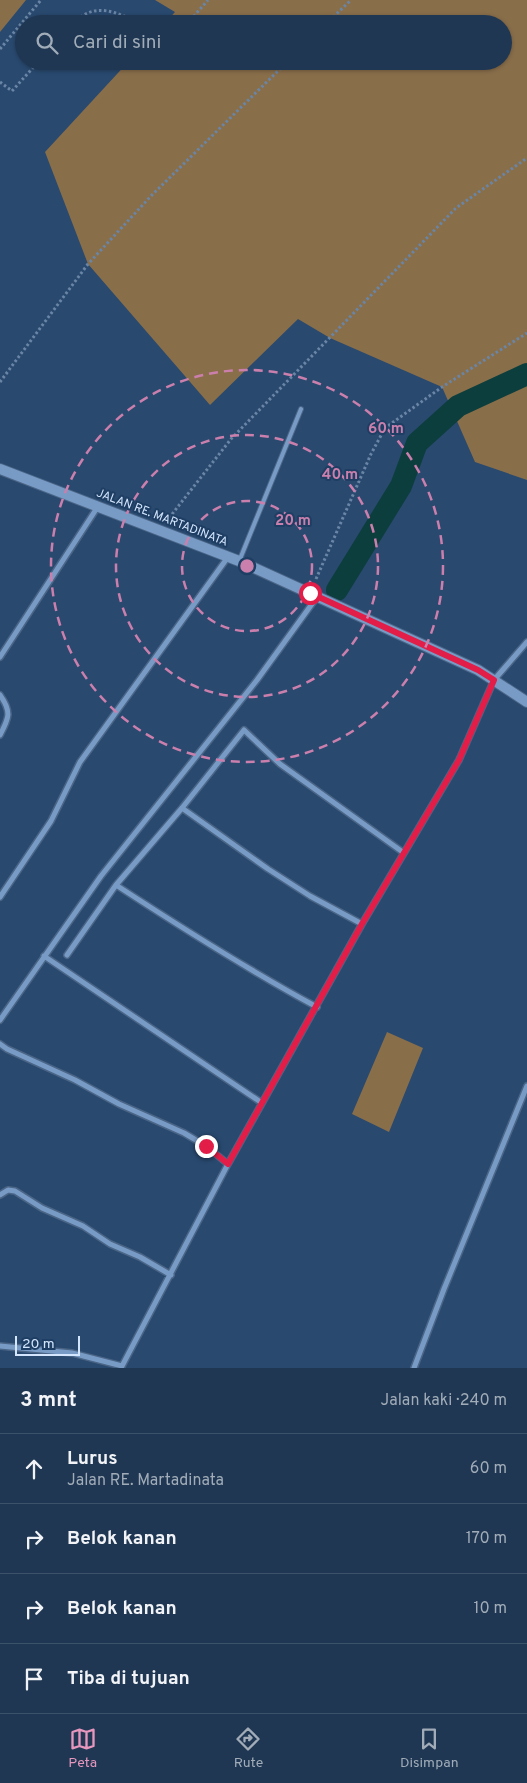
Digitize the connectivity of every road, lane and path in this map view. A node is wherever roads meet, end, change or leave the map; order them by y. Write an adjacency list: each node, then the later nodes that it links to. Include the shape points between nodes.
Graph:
1 (42, 0): 4 (path)
2 (208, 0): 7 (path)
3 (351, 0): 8 (path)
4 (29, 15)
5 (85, 15): 6 (path, via 99,9)
6 (121, 15)
7 (195, 15)
8 (335, 15)
9 (15, 32): 10 (path)
10 (0, 49)
11 (31, 70): 13 (path, via 12,91)
12 (279, 70): 16 (path, via 151,196 88,264)
13 (0, 82)
14 (527, 158): 20 (path, via 456,208 231,439)
15 (527, 333): 23 (path, via 442,387 386,428 371,454)
16 (0, 382)
17 (301, 409): 22 (lane)
18 (0, 469): 19 (main road, JALAN RE. MARTADINATA)
19 (97, 508): 20 (main road, JALAN RE. MARTADINATA); 25 (street)
20 (160, 531): 21 (main road, JALAN RE. MARTADINATA)
21 (228, 557): 22 (main road, JALAN RE. MARTADINATA); 33 (street, via 80,762 51,821)
22 (239, 562): 23 (main road, JALAN RE. MARTADINATA)
23 (313, 595): 26 (main road, JALAN RE. MARTADINATA); 36 (street, via 257,680 101,876)
24 (527, 642): 26 (street)
25 (0, 657)
26 (494, 680): 28 (main road, JALAN RE. MARTADINATA); 31 (street, via 459,760)
27 (0, 694): 29 (street, via 9,718)
28 (527, 702)
29 (0, 735)
30 (182, 808): 31 (street, via 244,730 280,764); 32 (street); 34 (street, via 268,869)
31 (404, 853): 34 (street)
32 (116, 885): 35 (street); 37 (street, via 226,956)
33 (0, 897)
34 (362, 924): 37 (street)
35 (67, 955)
36 (44, 956): 38 (street); 41 (street)
37 (317, 1007): 41 (street)
38 (0, 1020)
39 (0, 1044): 42 (street, via 184,1133)
40 (527, 1086): 47 (street)
41 (262, 1103): 42 (street)
42 (228, 1164): 44 (street)
43 (0, 1194): 44 (street, via 15,1191)
44 (171, 1275): 46 (street)
45 (0, 1346): 46 (street, via 72,1353)
46 (121, 1367)
47 (414, 1368)

